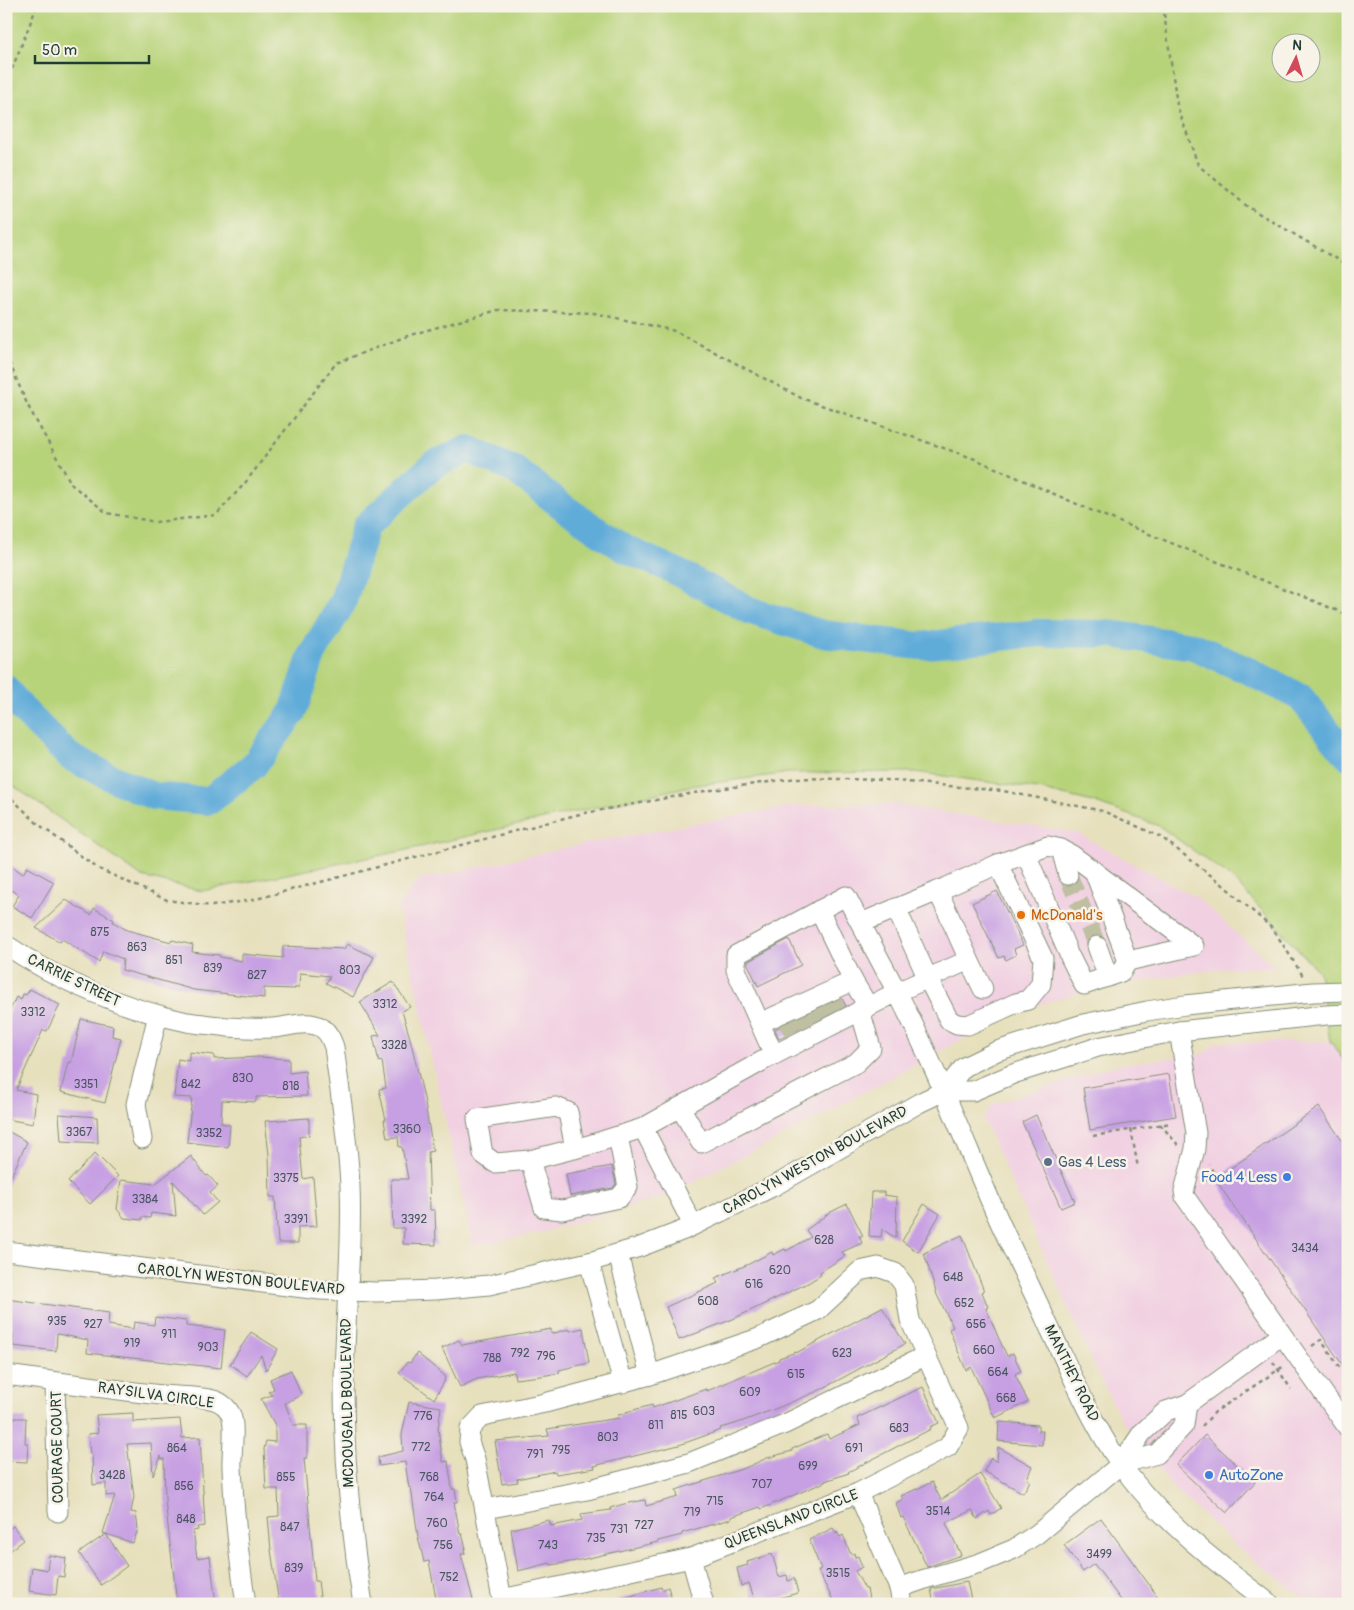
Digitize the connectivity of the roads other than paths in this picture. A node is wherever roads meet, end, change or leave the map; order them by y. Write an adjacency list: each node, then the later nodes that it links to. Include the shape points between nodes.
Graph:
1 (1061, 849): 2 (street, via 1048,846); 4 (street); 5 (street)
2 (1026, 854): 3 (street); 14 (street, via 1084,985)
3 (998, 864): 6 (street); 15 (street, via 1043,958 1041,984 1028,1000 1016,1002 968,1025 949,1020)
4 (1094, 870): 13 (street); 13 (street, via 1194,946)
5 (1068, 875)
6 (938, 891): 7 (street); 12 (street)
7 (896, 908): 9 (street); 15 (street)
8 (819, 910): 9 (street, MANTHEY ROAD, via 846,896); 16 (street); 24 (street, via 736,955 736,970)
9 (861, 923): 19 (street, MANTHEY ROAD)
10 (1097, 946): 14 (street)
11 (8, 951): 22 (street, CARRIE STREET, via 97,995)
12 (969, 960): 15 (street); 17 (street)
13 (1128, 961): 14 (street, via 1122,972)
14 (1108, 977)
15 (928, 979): 19 (street)
16 (852, 981): 20 (street); 23 (street)
17 (984, 989)
18 (1343, 991): 28 (street, CAROLYN WESTON BOULEVARD, via 1186,1005 1083,1024 997,1050 964,1067)
19 (896, 992): 20 (street); 28 (street, MANTHEY ROAD)
20 (864, 1008): 23 (street); 29 (street, via 871,1048 856,1063 701,1143)
21 (1348, 1014): 26 (street, CAROLYN WESTON BOULEVARD)
22 (158, 1015): 25 (street, CARRIE STREET, via 239,1028 306,1024); 32 (street, via 136,1104)
23 (812, 1016): 24 (street); 27 (street)
24 (760, 1023): 27 (street)
25 (321, 1028): 39 (street, MCDOUGALD BOULEVARD, via 334,1047 347,1137 351,1222)
26 (1179, 1030): 28 (street, CAROLYN WESTON BOULEVARD, via 1098,1046 973,1091); 41 (street, via 1196,1133 1185,1197)
27 (774, 1055): 29 (street)
28 (944, 1091): 35 (street, CAROLYN WESTON BOULEVARD, via 776,1185); 50 (street, MANTHEY ROAD, via 1081,1394)
29 (680, 1107): 30 (street)
30 (642, 1128): 31 (street); 35 (street)
31 (618, 1136): 33 (street); 34 (street, via 628,1187 619,1198 562,1210 544,1208)
32 (142, 1139)
33 (574, 1149): 34 (street); 34 (street, via 568,1112 556,1107 477,1119 484,1154 495,1164)
34 (530, 1160)
35 (694, 1226): 37 (street, CAROLYN WESTON BOULEVARD)
36 (6, 1252): 39 (street, CAROLYN WESTON BOULEVARD)
37 (618, 1254): 38 (street, CAROLYN WESTON BOULEVARD); 40 (street)
38 (589, 1262): 39 (street, CAROLYN WESTON BOULEVARD, via 490,1285 436,1290); 42 (street)
39 (347, 1291): 58 (street, MCDOUGALD BOULEVARD, via 346,1469 353,1546)
40 (638, 1330): 42 (street); 45 (street)
41 (1282, 1335): 48 (street); 49 (street)
42 (611, 1338): 47 (street)
43 (926, 1356): 45 (street, QUEENSLAND CIRCLE, via 910,1320 904,1285 895,1273 878,1267 860,1271 818,1310 759,1338); 51 (street, QUEENSLAND CIRCLE, via 958,1428 948,1447); 52 (street, via 785,1424 689,1462 587,1490)
44 (6, 1375): 46 (street, RAYSILVA CIRCLE)
45 (650, 1375): 47 (street, QUEENSLAND CIRCLE)
46 (55, 1382): 53 (street, COURAGE COURT); 57 (street, RAYSILVA CIRCLE, via 208,1399 224,1406 232,1422 234,1496)
47 (623, 1383): 52 (street, QUEENSLAND CIRCLE, via 482,1416 470,1429 469,1442)
48 (1187, 1404): 50 (street, via 1166,1411 1142,1433); 50 (street, via 1184,1425 1157,1454)
49 (1348, 1428)
50 (1121, 1464): 55 (street, via 1037,1534 1014,1549 980,1563 925,1578); 60 (street, MANTHEY ROAD, via 1148,1500 1170,1522)
51 (858, 1494): 54 (street, QUEENSLAND CIRCLE); 55 (street)
52 (484, 1509): 56 (street, QUEENSLAND CIRCLE)
53 (58, 1512)
54 (691, 1558): 56 (street, QUEENSLAND CIRCLE); 59 (street)
55 (900, 1596)
56 (502, 1601)
57 (246, 1604)
58 (363, 1604)
59 (704, 1604)
60 (1270, 1604)

